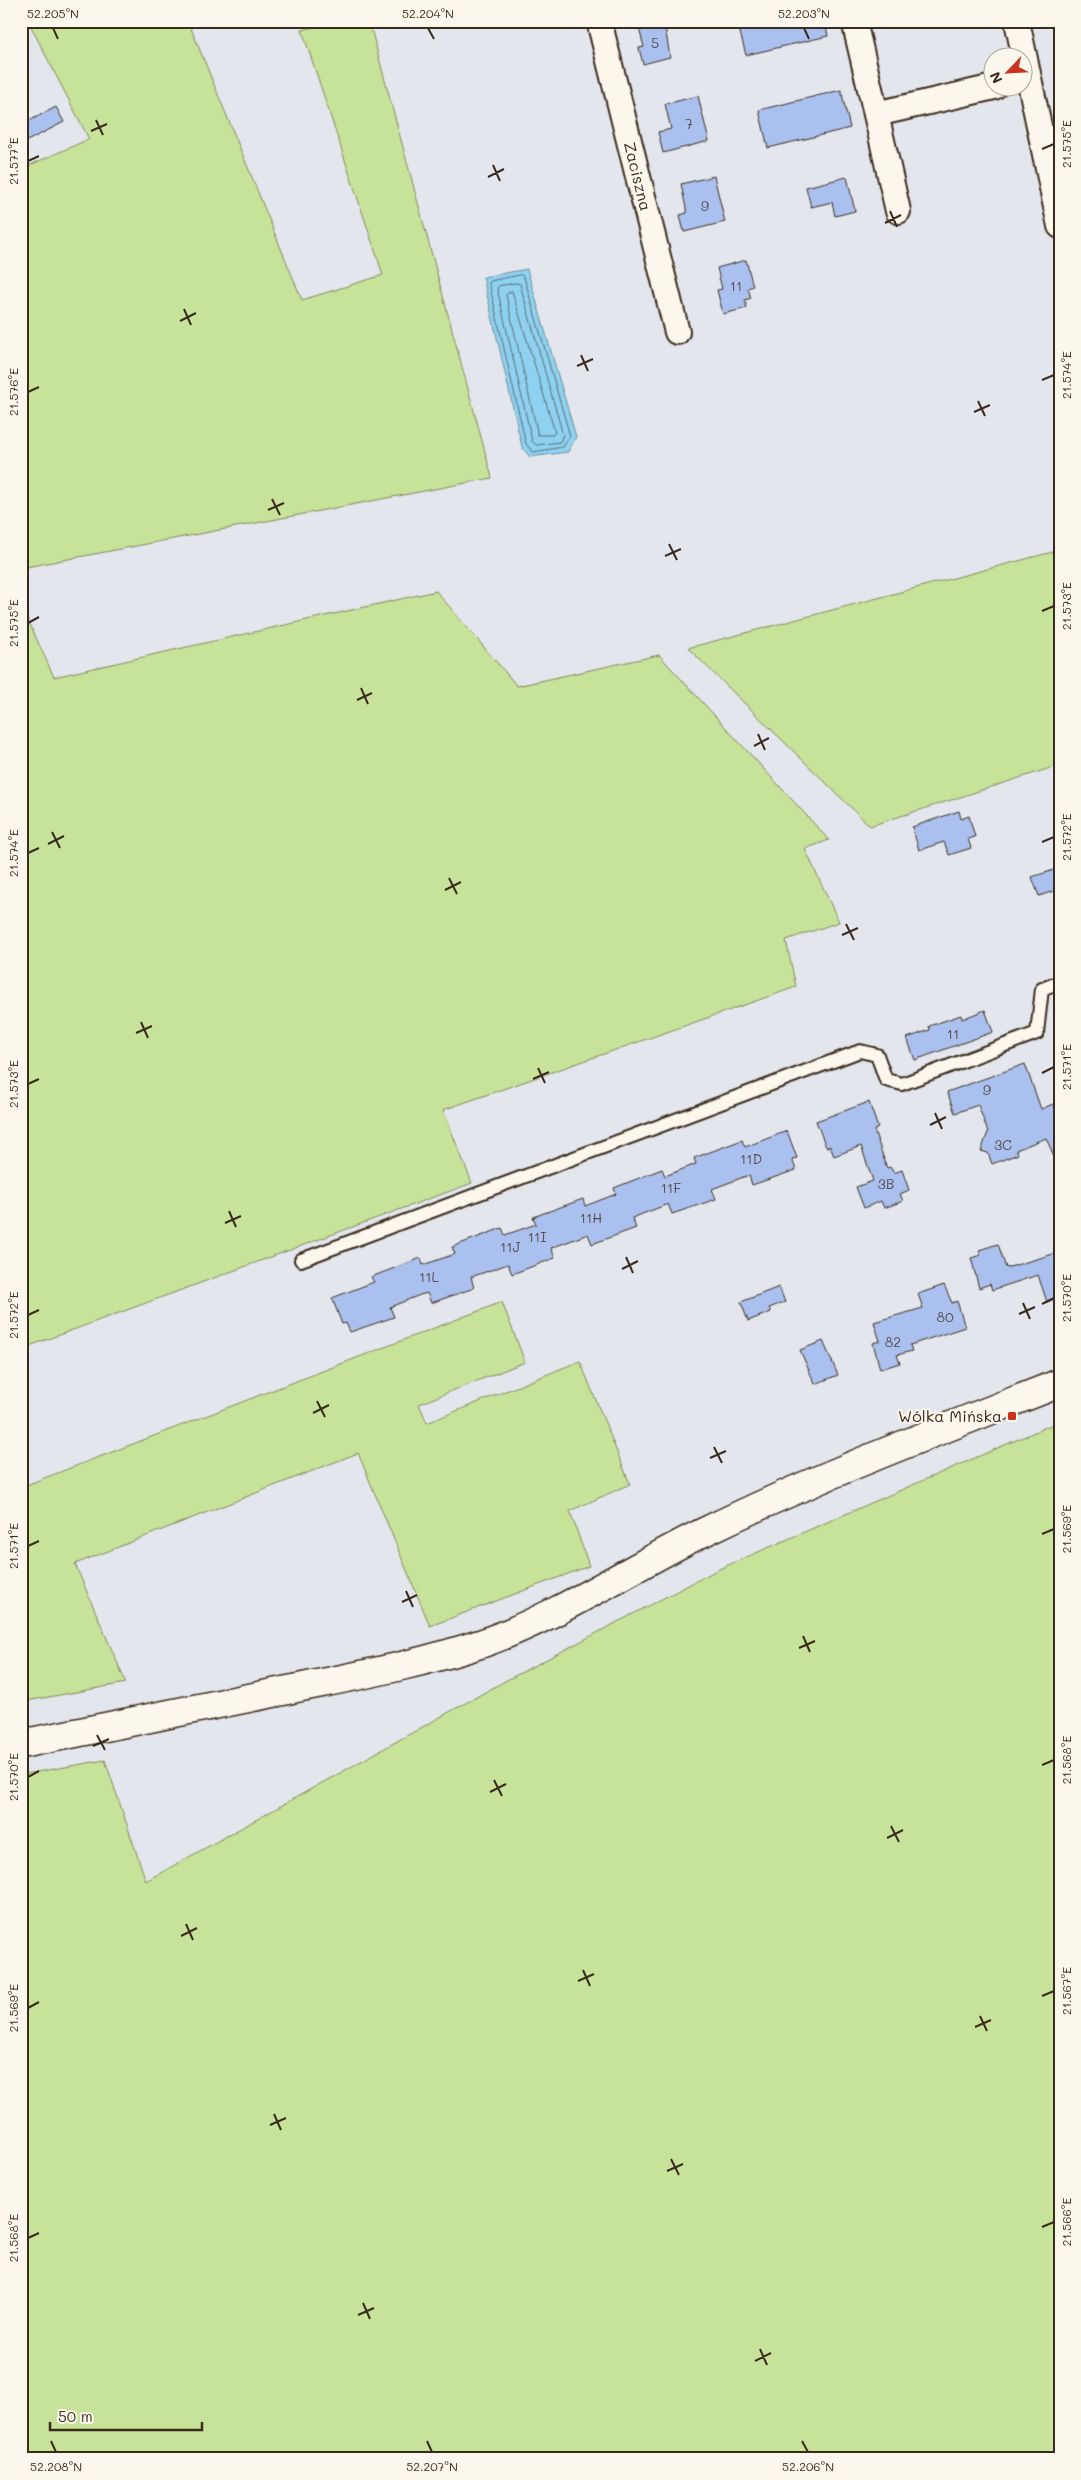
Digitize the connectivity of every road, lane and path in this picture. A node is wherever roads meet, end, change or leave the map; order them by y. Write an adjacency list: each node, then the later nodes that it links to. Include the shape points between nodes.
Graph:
1 (599, 21): 10 (street, Zaciszna)
2 (854, 21): 7 (street)
3 (1017, 21): 4 (street)
4 (1021, 48)
5 (984, 89): 7 (street)
6 (1030, 98): 9 (street)
7 (876, 114): 8 (street)
8 (898, 211)
9 (1060, 226)
10 (676, 332)
11 (1060, 982): 12 (lane, via 1042,989 1037,1033 902,1084 886,1080 876,1055 860,1051)
12 (301, 1260)
13 (1060, 1383): 14 (street, via 798,1488 702,1533 578,1601 485,1642 385,1669)
14 (21, 1744)

